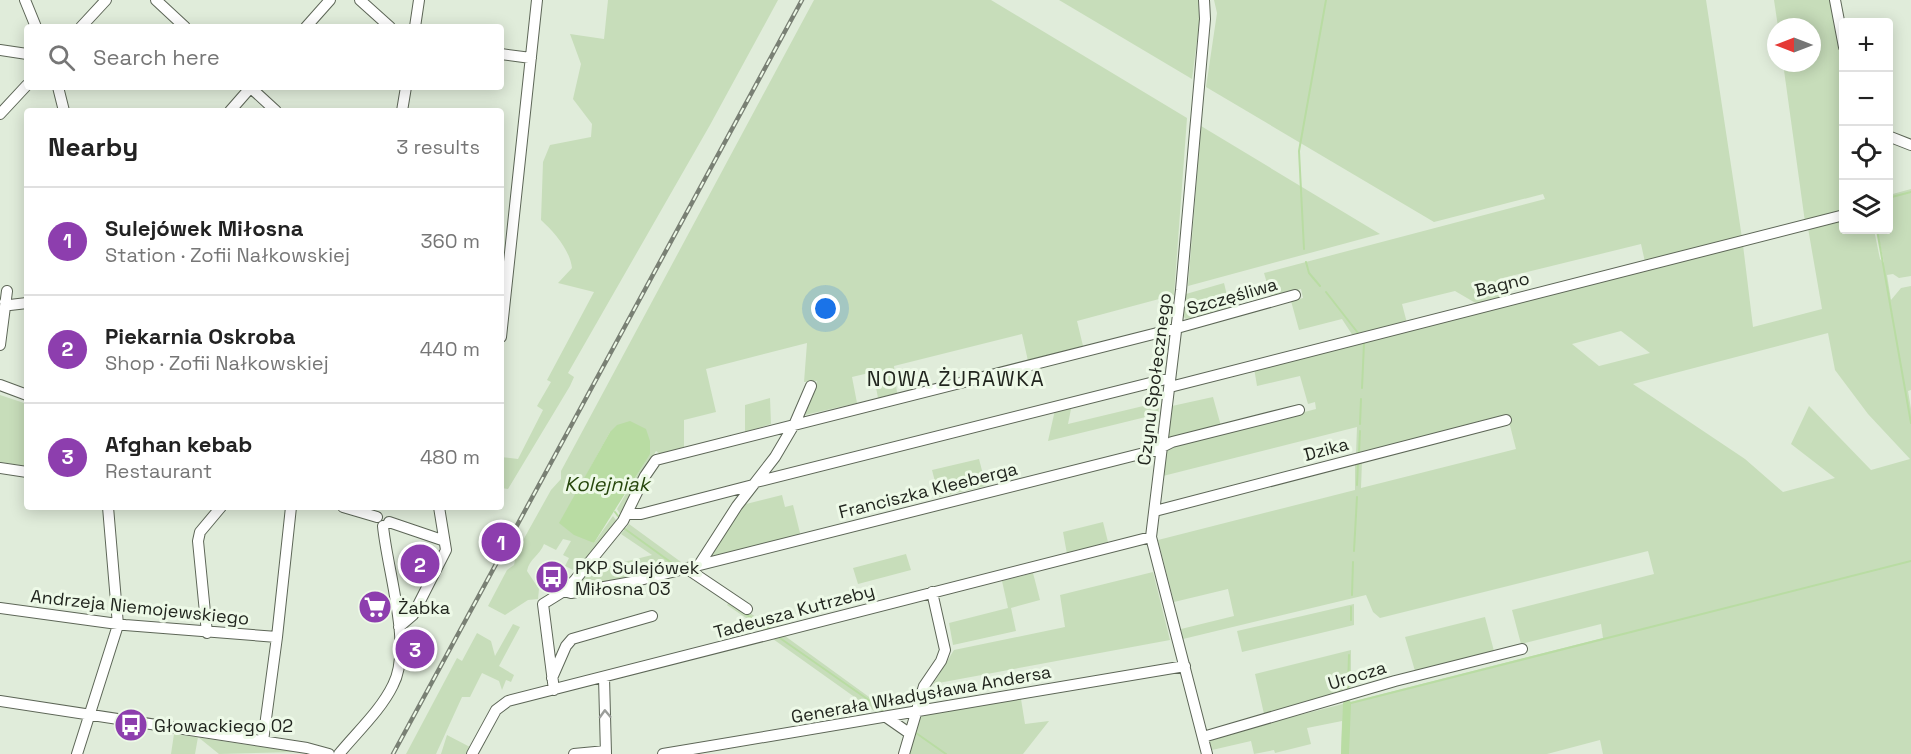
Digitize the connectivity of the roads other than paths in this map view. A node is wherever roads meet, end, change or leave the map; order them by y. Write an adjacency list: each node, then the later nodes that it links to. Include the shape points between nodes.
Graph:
1 (25, 0): 11 (street)
2 (106, 0): 12 (street)
3 (156, 0): 13 (street)
4 (330, 0): 14 (street)
5 (360, 0): 15 (street)
6 (419, 0): 16 (street)
7 (537, 0): 20 (street)
8 (1203, 0): 37 (street, Czynu Społecznego)
9 (1835, 0): 10 (street)
10 (1839, 21)
11 (35, 24)
12 (84, 24)
13 (182, 24)
14 (309, 24)
15 (387, 24)
16 (415, 24)
17 (0, 50): 18 (street)
18 (24, 54)
19 (504, 54): 20 (street)
20 (531, 58): 36 (street)
21 (24, 87): 30 (street)
22 (59, 90): 26 (street)
23 (248, 90): 27 (street)
24 (253, 90): 28 (street)
25 (406, 90): 29 (street)
26 (63, 108)
27 (232, 108)
28 (273, 108)
29 (402, 108)
30 (0, 114)
31 (1893, 138): 32 (street)
32 (1911, 145)
33 (1839, 216): 39 (street, Bagno)
34 (1295, 295): 37 (street, Szczęśliwa)
35 (24, 303): 38 (street, via 10,305 6,297)
36 (504, 309)
37 (1177, 328): 39 (street, Czynu Społecznego); 45 (street, Szczęśliwa)
38 (0, 345)
39 (1170, 382): 46 (street, Czynu Społecznego); 49 (street, Bagno)
40 (0, 385): 42 (street)
41 (811, 386): 45 (street)
42 (24, 394)
43 (1299, 410): 46 (street, Franciszka Kleeberga)
44 (1506, 420): 55 (street, Dzika)
45 (795, 423): 49 (street); 56 (street, Szczęśliwa, via 656,460)
46 (1164, 446): 55 (street, Czynu Społecznego); 60 (street, Franciszka Kleeberga)
47 (0, 468): 48 (street)
48 (24, 472)
49 (755, 484): 56 (street, Bagno); 60 (street)
50 (108, 510): 67 (street)
51 (219, 510): 69 (street, via 198,538)
52 (291, 510): 70 (street)
53 (355, 510): 57 (street)
54 (439, 510): 59 (street)
55 (1155, 511): 58 (street, Czynu Społecznego)
56 (628, 514): 62 (street, Szczęśliwa)
57 (382, 517): 59 (street); 68 (street)
58 (1151, 537): 63 (street, Tadeusza Kutrzeby); 72 (street, Czynu Społecznego)
59 (442, 540): 68 (street, via 446,552 413,615)
60 (699, 565): 61 (street, Franciszka Kleeberga)
61 (686, 568): 62 (street, Franciszka Kleeberga, via 618,585); 65 (street)
62 (564, 591): 74 (street, via 543,604)
63 (932, 592): 73 (street, Tadeusza Kutrzeby); 76 (street, via 945,650 924,686)
64 (0, 608): 67 (street, Andrzeja Niemojewskiego)
65 (747, 609)
66 (652, 616): 74 (street, via 572,639)
67 (118, 624): 69 (street, Andrzeja Niemojewskiego); 77 (street)
68 (399, 627): 85 (street, via 401,660 394,685)
69 (207, 633): 70 (street, Andrzeja Niemojewskiego)
70 (277, 637): 81 (street)
71 (1521, 649): 80 (street, Urocza)
72 (1185, 666): 76 (street, Generała Władysława Andersa); 80 (street, Czynu Społecznego)
73 (604, 677): 74 (street, Tadeusza Kutrzeby); 82 (street, one-way to 73)
74 (553, 684): 86 (street, Tadeusza Kutrzeby, via 502,704)
75 (0, 701): 77 (street)
76 (916, 711): 78 (street, Generała Władysława Andersa); 79 (street)
77 (89, 715): 81 (street); 83 (street)
78 (886, 717): 79 (street); 88 (street, Generała Władysława Andersa)
79 (909, 733): 89 (street)
80 (1203, 737): 90 (street, Czynu Społecznego)
81 (263, 741): 84 (street)
82 (606, 753): 87 (street)
83 (76, 754)
84 (329, 754)
85 (339, 754)
86 (472, 754)
87 (574, 754)
88 (663, 754)
89 (904, 754)
90 (1207, 754)

